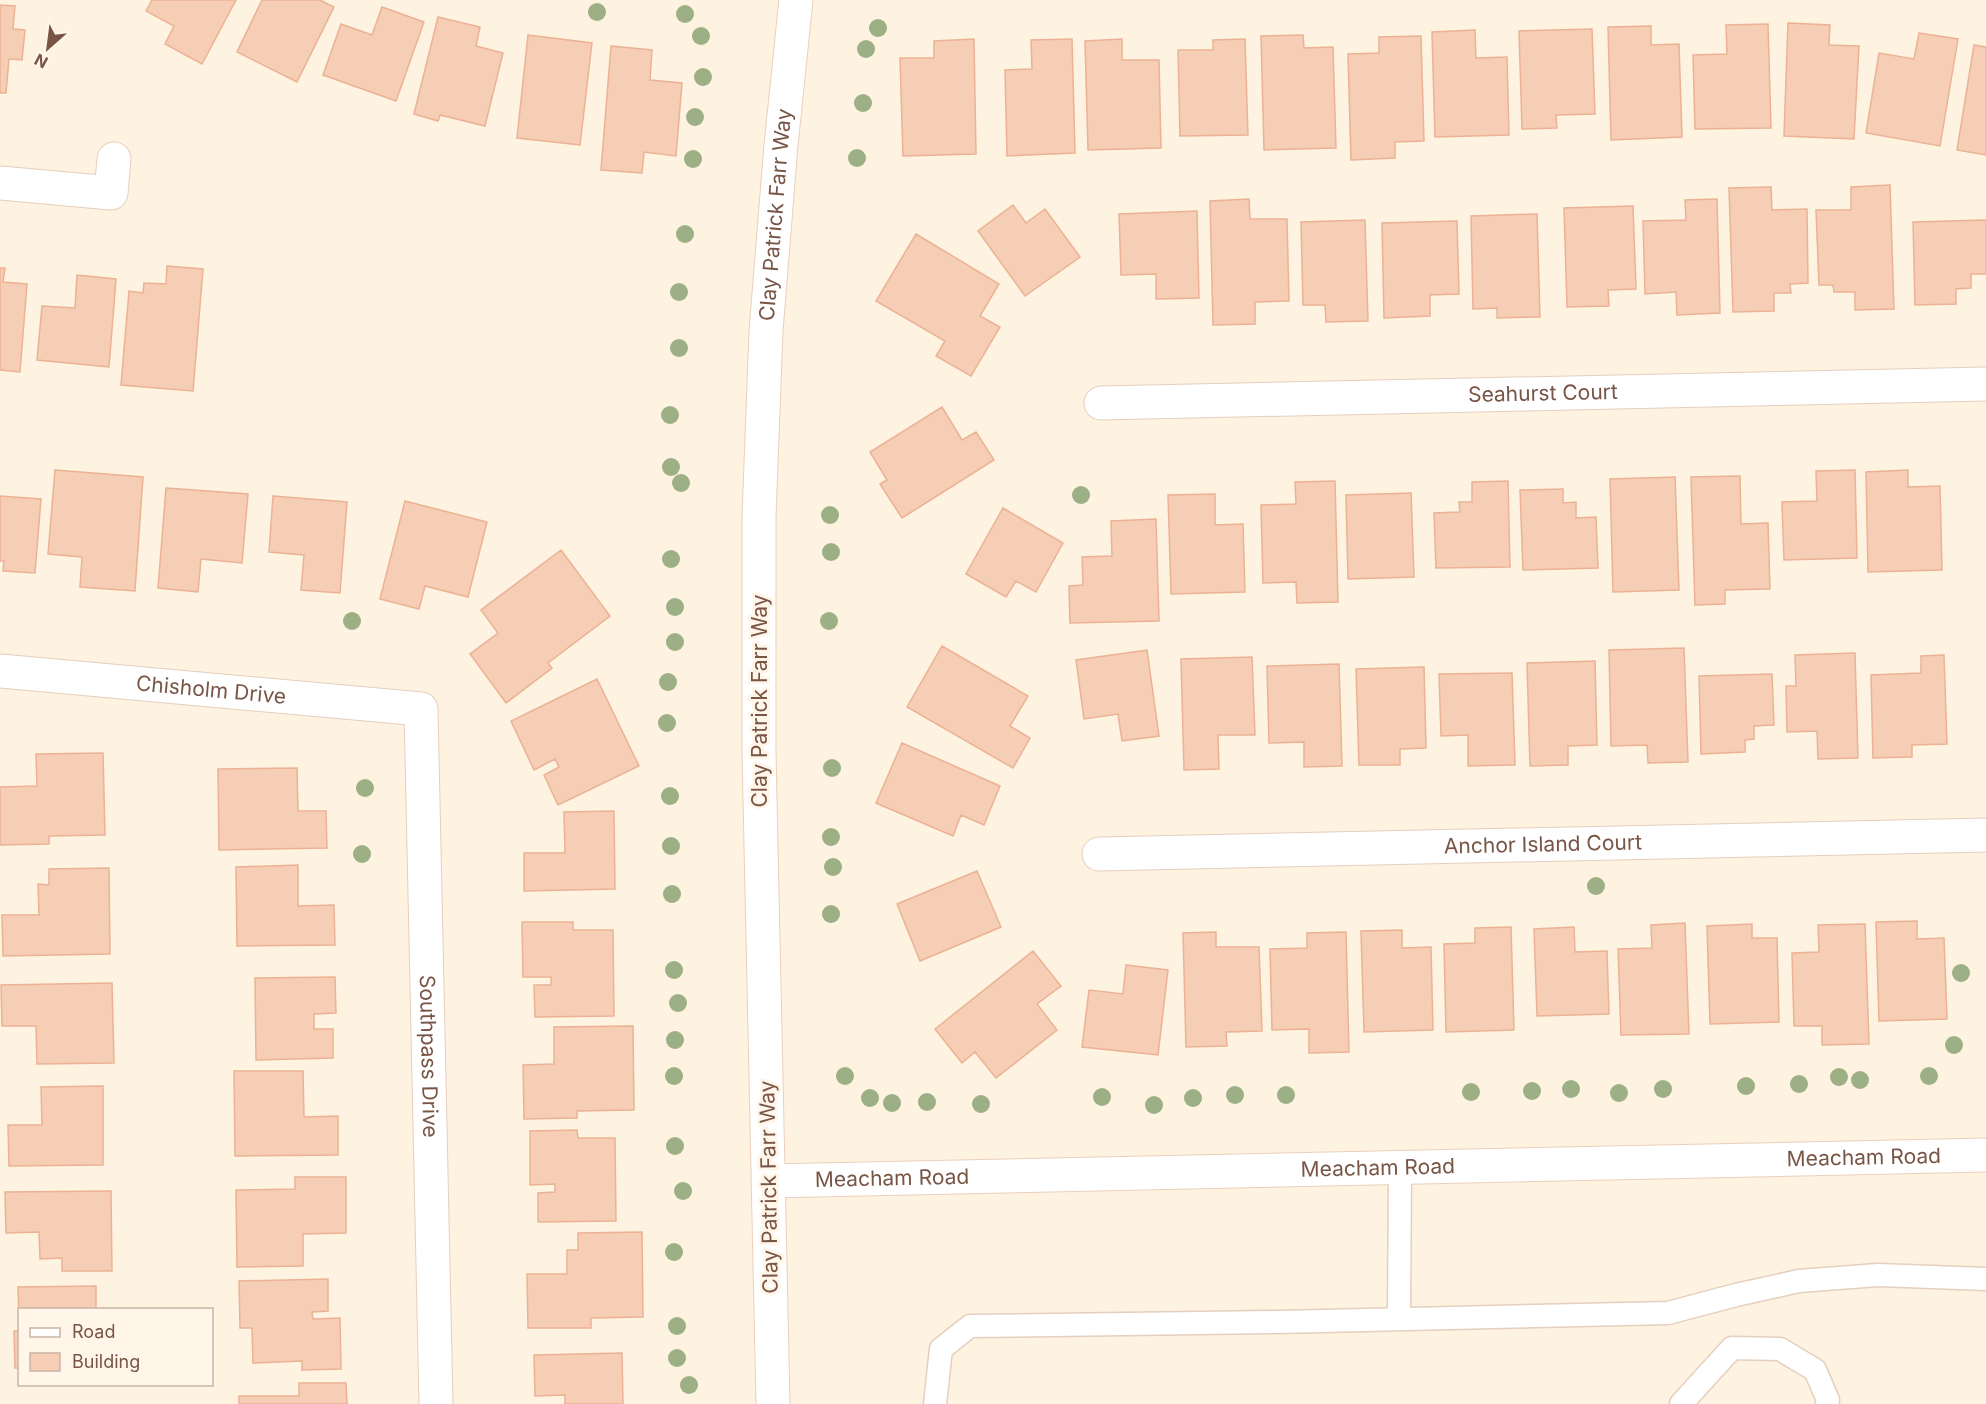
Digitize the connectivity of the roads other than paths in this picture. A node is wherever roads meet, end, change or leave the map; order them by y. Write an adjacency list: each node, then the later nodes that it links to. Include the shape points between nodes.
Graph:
1 (796, 0): 12 (street, Clay Patrick Farr Way, via 766,331 759,517 759,752)
2 (114, 159): 3 (street, via 111,193)
3 (0, 183)
4 (1986, 384): 5 (street, Seahurst Court)
5 (1101, 403)
6 (0, 670): 7 (street, Chisholm Drive)
7 (421, 709): 15 (street, Southpass Drive)
8 (1986, 835): 9 (street, Anchor Island Court)
9 (1099, 854)
10 (1986, 1155): 11 (street, Meacham Road)
11 (1400, 1168): 12 (street, Meacham Road); 14 (lane)
12 (769, 1181): 16 (street, Clay Patrick Farr Way)
13 (1986, 1279): 14 (lane, via 1878,1275 1799,1281 1668,1314)
14 (1399, 1319): 17 (lane, via 969,1326 941,1349)
15 (436, 1404)
16 (773, 1404)
17 (934, 1404)
18 (1681, 1404): 19 (lane, via 1732,1348 1780,1349 1815,1370)
19 (1827, 1404)

